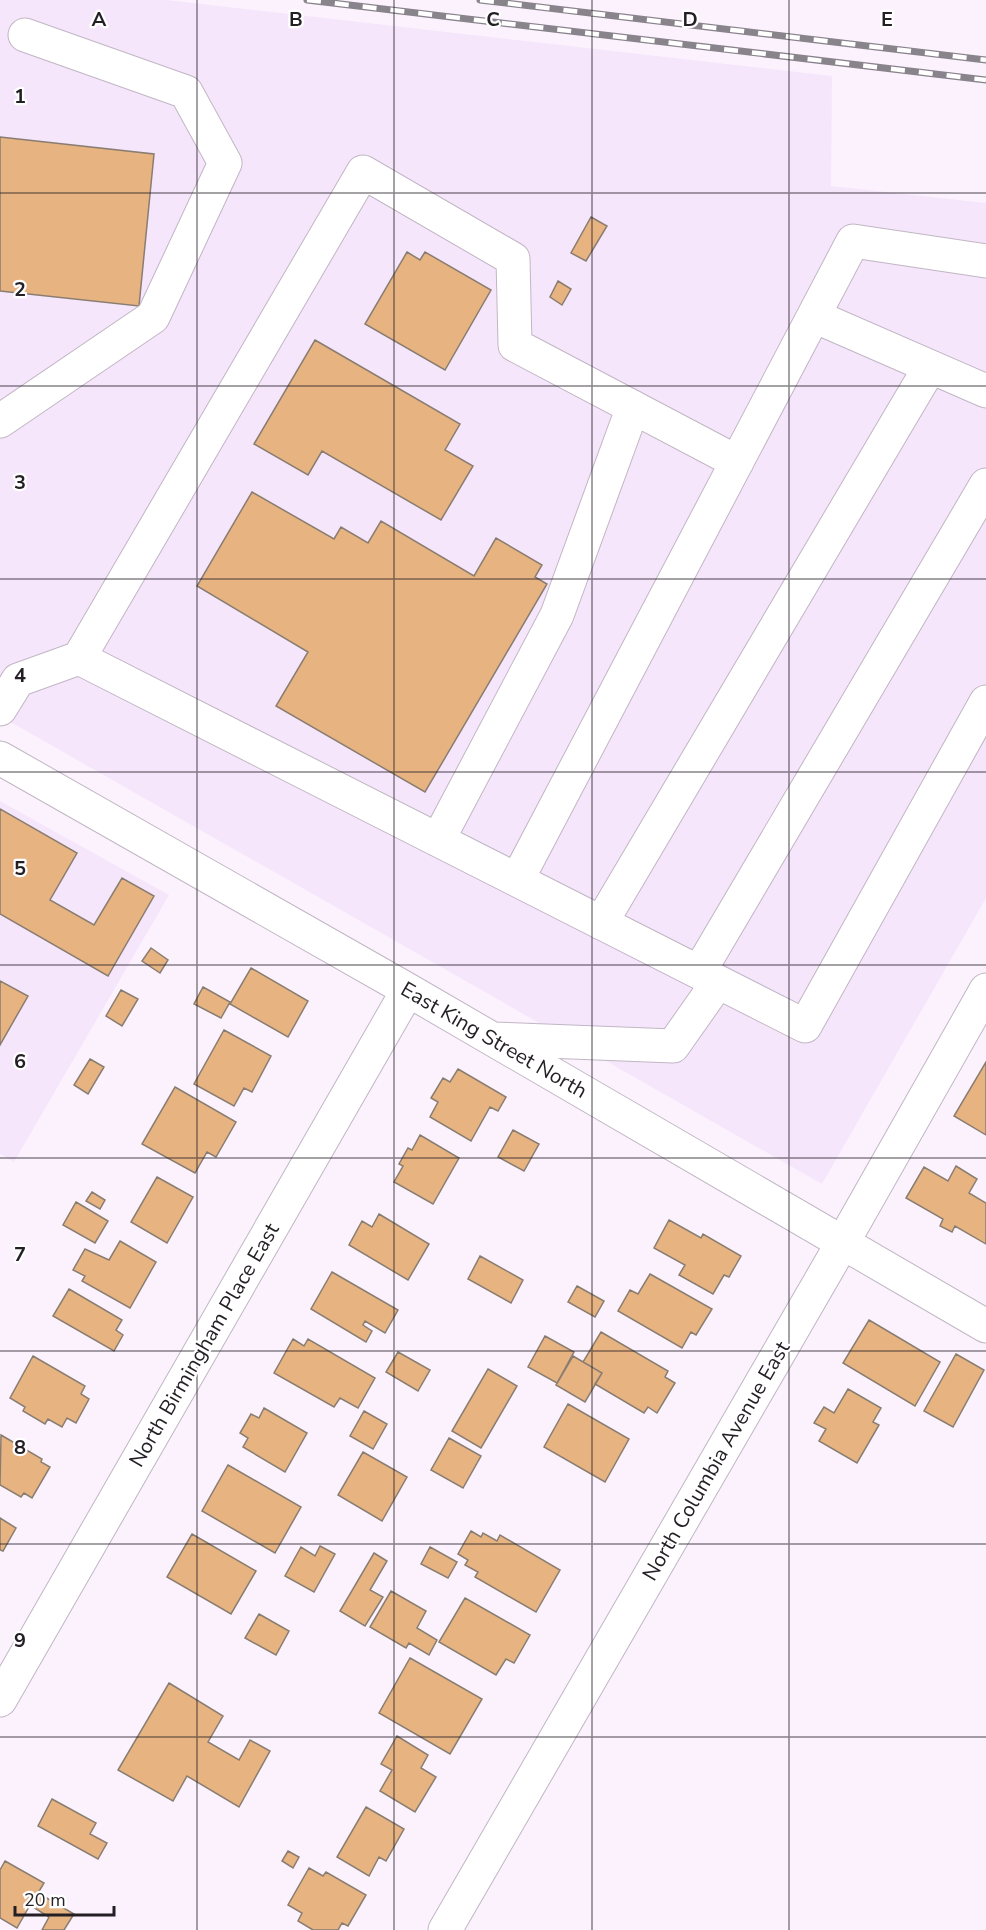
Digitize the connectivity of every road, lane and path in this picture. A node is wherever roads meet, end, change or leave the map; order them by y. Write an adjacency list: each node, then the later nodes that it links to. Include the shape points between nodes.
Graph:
1 (24, 35): 7 (street, via 186,92 225,163 153,317)
2 (986, 261): 3 (street, via 853,241)
3 (814, 316): 4 (street); 8 (street)
4 (930, 367): 5 (street); 16 (street)
5 (986, 392)
6 (633, 407): 8 (street); 10 (street, via 514,345 513,259 363,172); 14 (street, via 557,615)
7 (0, 421)
8 (737, 462): 15 (street)
9 (986, 485): 17 (street)
10 (79, 658): 12 (street, via 18,680); 14 (street)
11 (986, 702): 17 (street, via 805,1026)
12 (0, 710)
13 (0, 759): 18 (street, East King Street North)
14 (438, 840): 15 (street)
15 (517, 880): 16 (street)
16 (601, 922): 17 (street)
17 (708, 977): 20 (street, via 673,1046)
18 (408, 990): 20 (street, East King Street North); 23 (street, North Birmingham Place East)
19 (986, 990): 21 (street, North Columbia Avenue East)
20 (491, 1038): 21 (street, East King Street North)
21 (843, 1242): 22 (street, East King Street North); 24 (street, North Columbia Avenue East)
22 (986, 1326)
23 (0, 1700)
24 (445, 1930)

